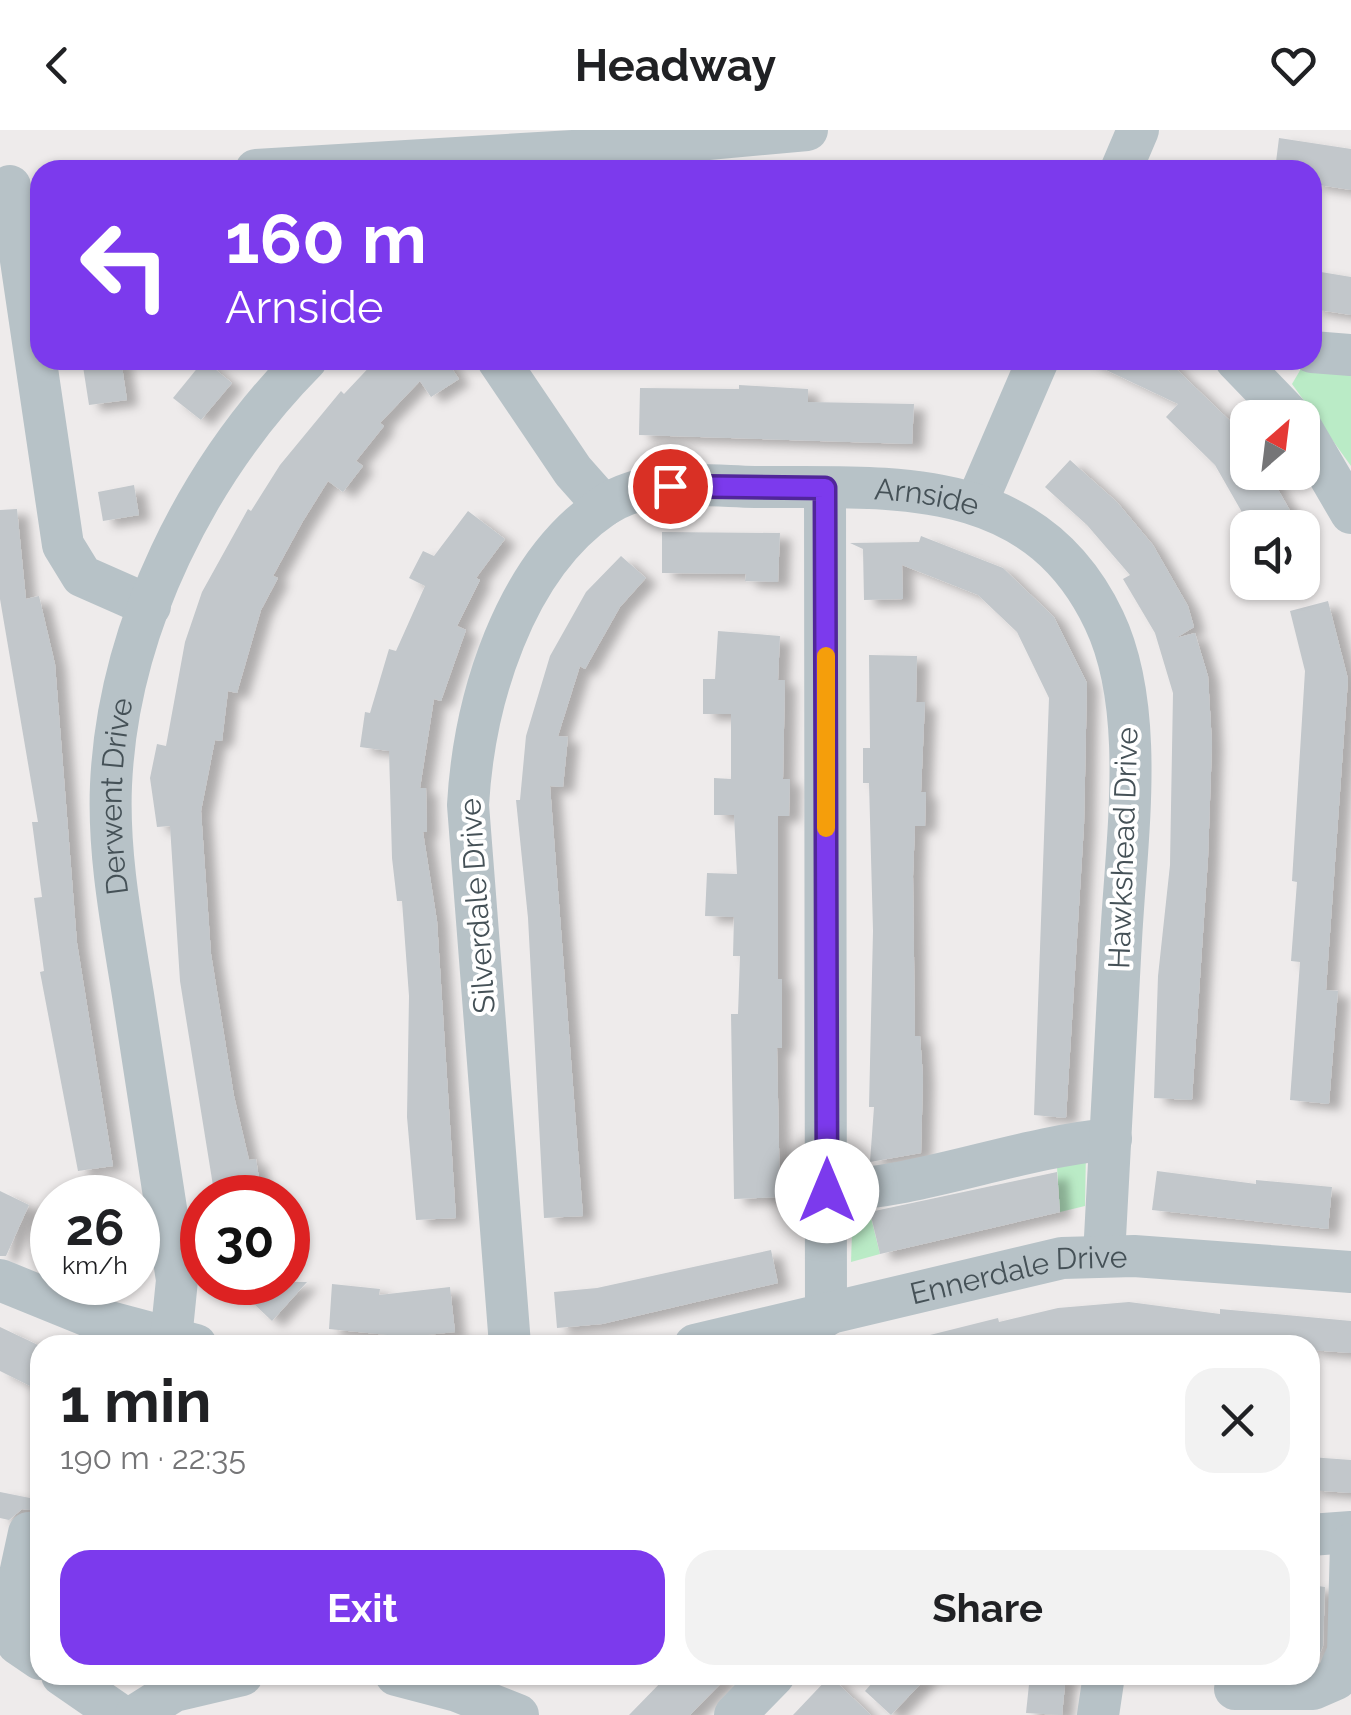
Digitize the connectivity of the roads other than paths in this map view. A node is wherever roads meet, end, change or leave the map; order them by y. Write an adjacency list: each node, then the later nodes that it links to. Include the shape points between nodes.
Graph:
1 (808, 130): 3 (street)
2 (1138, 130): 4 (street)
3 (461, 160)
4 (1125, 160)
5 (17, 186): 6 (street)
6 (30, 285)
7 (1322, 353): 8 (street)
8 (1351, 355)
9 (41, 370): 20 (street, via 64,545 82,576)
10 (297, 370): 20 (street, Derwent Drive, via 222,463)
11 (505, 370): 18 (street)
12 (1034, 370): 17 (street, Arnside)
13 (1263, 370): 14 (street)
14 (1281, 400)
15 (1320, 460): 19 (street)
16 (825, 488): 17 (street, Arnside, via 929,490); 18 (street, Arnside, via 670,486); 22 (street)
17 (976, 504): 21 (street, Hawkshead Drive, via 1066,562 1103,616 1123,680 1128,800)
18 (604, 506): 29 (street, Silverdale Drive, via 562,546 514,619 470,758 468,805)
19 (1351, 513)
20 (150, 606): 28 (street, Derwent Drive, via 122,700 112,830)
21 (1110, 1139): 22 (street, via 1054,1144 868,1190); 23 (street, Hawkshead Drive)
22 (827, 1191): 26 (street)
23 (1104, 1256): 24 (street, Ennerdale Drive); 26 (street, Ennerdale Drive, via 1037,1262)
24 (1351, 1272)
25 (0, 1280): 27 (street, via 91,1317)
26 (826, 1316): 30 (street, Ennerdale Drive)
27 (158, 1335)
28 (183, 1335)
29 (509, 1335)
30 (740, 1335)
31 (1351, 1532): 33 (street)
32 (29, 1533): 35 (street, via 12,1612 18,1644)
33 (1320, 1534)
34 (1351, 1544): 41 (street, via 1348,1652 1336,1678 1313,1689)
35 (30, 1652)
36 (76, 1685): 42 (street)
37 (200, 1685): 43 (street, via 174,1691)
38 (437, 1685): 44 (street)
39 (764, 1685): 45 (street)
40 (1102, 1685): 46 (street)
41 (1235, 1693)
42 (120, 1715)
43 (136, 1715)
44 (518, 1715)
45 (735, 1715)
46 (1098, 1715)

